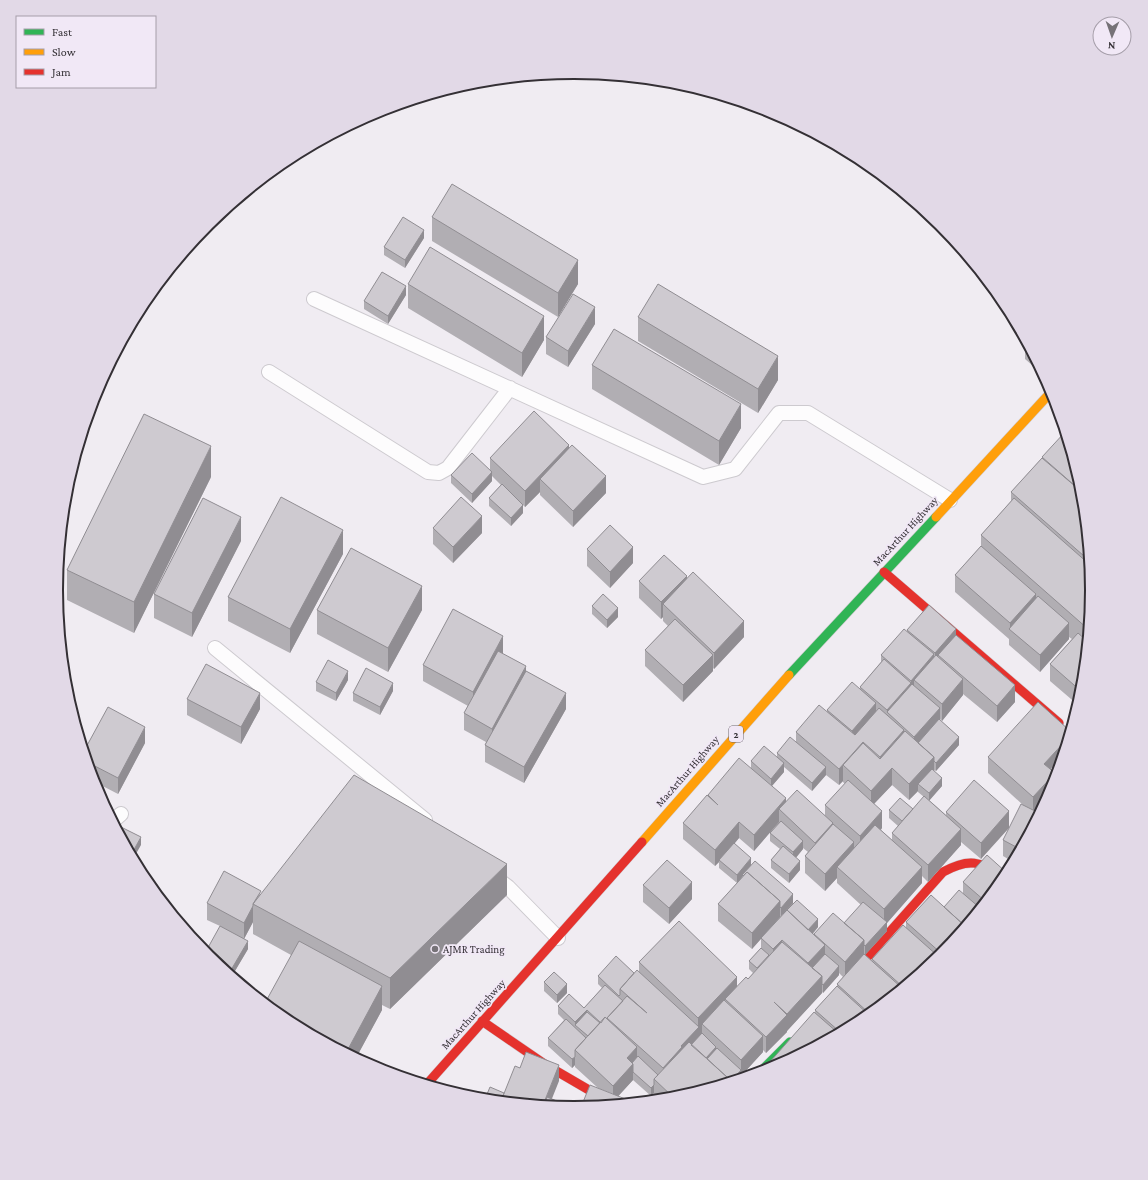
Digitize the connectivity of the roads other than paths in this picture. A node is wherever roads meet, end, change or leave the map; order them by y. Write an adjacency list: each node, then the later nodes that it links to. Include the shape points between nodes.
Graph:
1 (314, 299): 3 (lane)
2 (269, 372): 3 (lane, via 428,472 439,473 448,468)
3 (510, 388): 5 (lane, via 703,477 735,469 779,413 808,413)
4 (1047, 396): 5 (main road, MacArthur Highway / 2)
5 (950, 500): 6 (main road, MacArthur Highway / 2)
6 (884, 572): 8 (main road); 12 (main road, MacArthur Highway / 2, via 768,697)
7 (215, 648): 9 (lane)
8 (1064, 727)
9 (434, 827)
10 (483, 867): 12 (lane, via 508,887)
11 (1000, 873): 13 (main road, via 969,861 956,864 943,872)
12 (558, 938): 14 (main road, MacArthur Highway / 2)
13 (841, 986)
14 (482, 1022): 17 (main road, MacArthur Highway / 2); 18 (main road, via 562,1076)
15 (799, 1033): 16 (main road)
16 (770, 1062)
17 (431, 1081)
18 (606, 1100)

